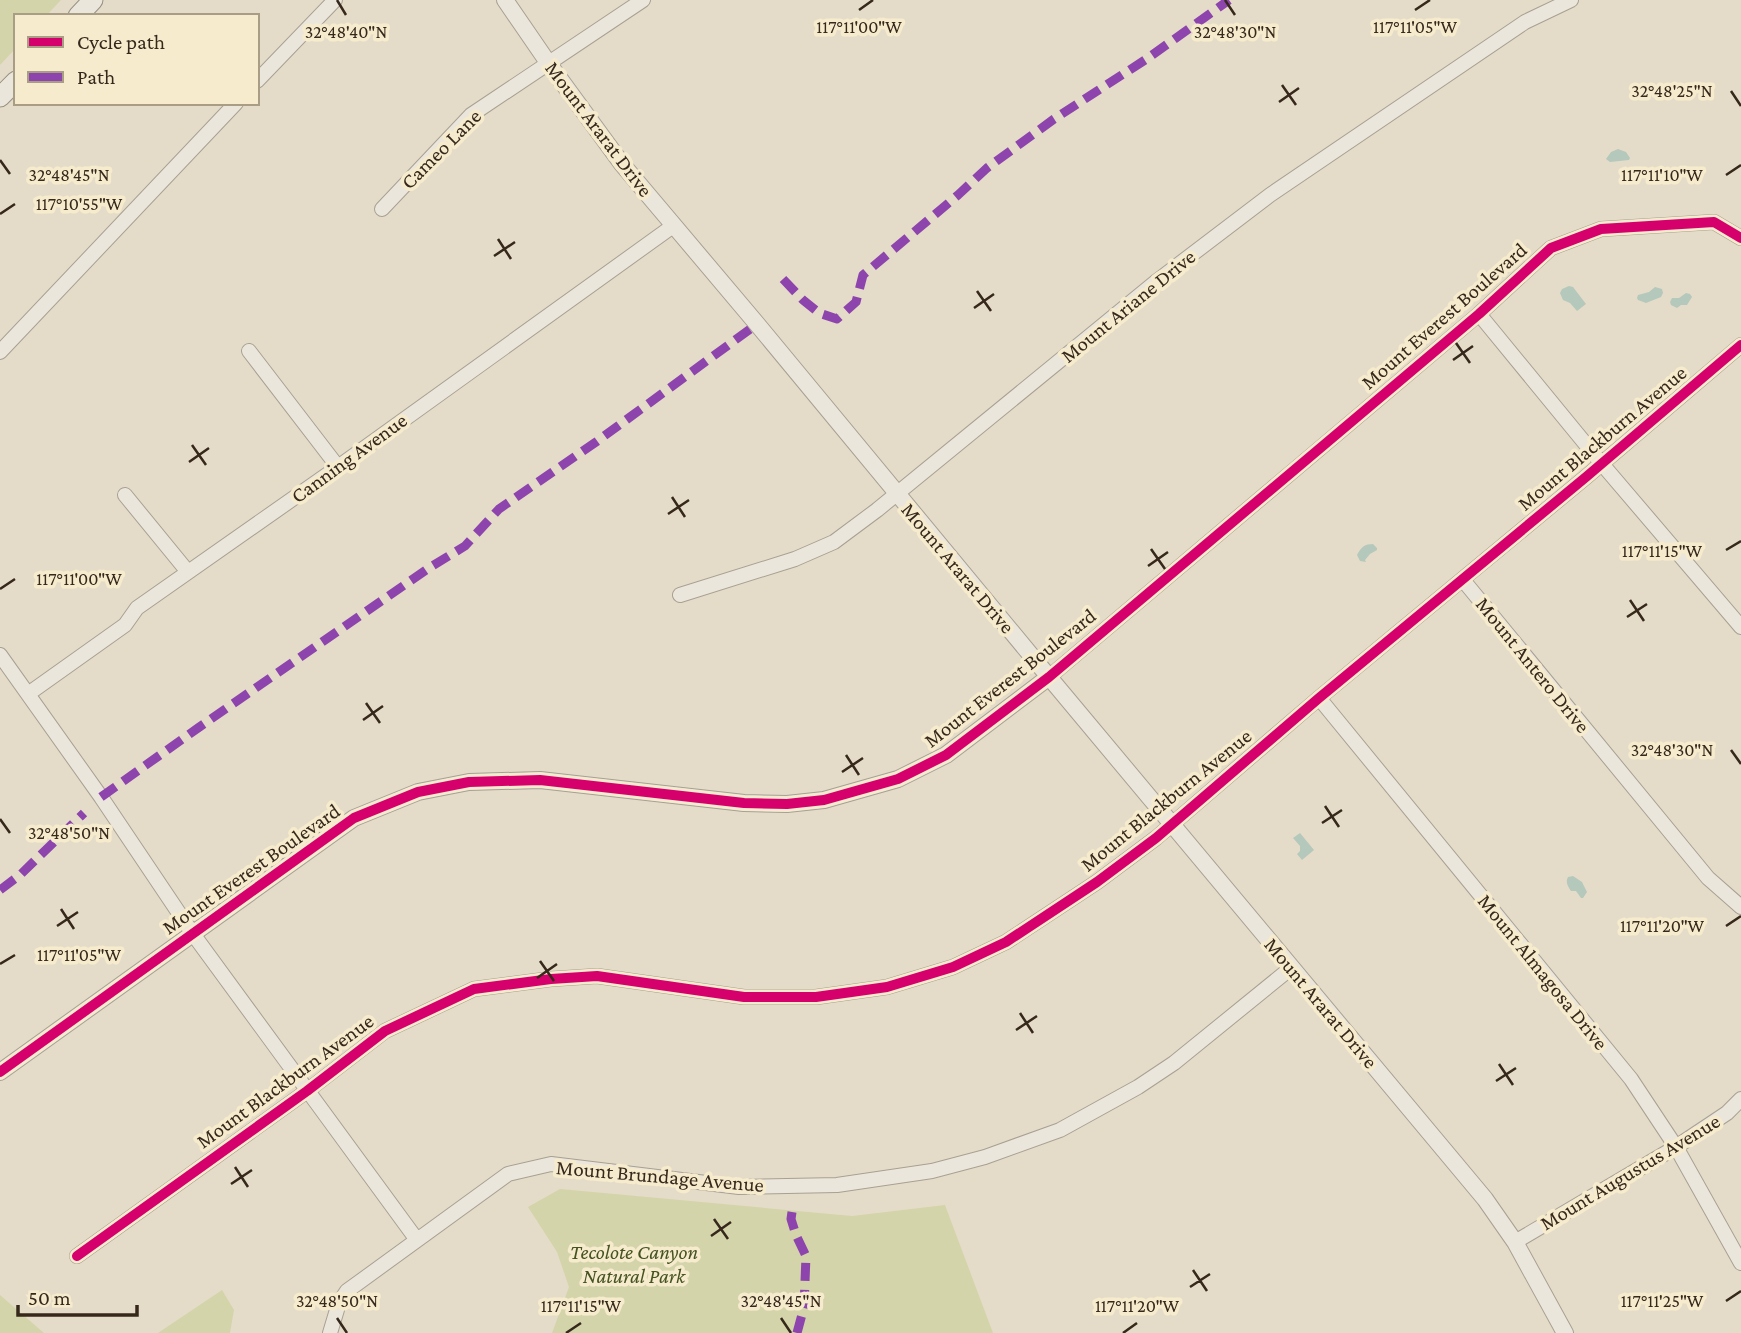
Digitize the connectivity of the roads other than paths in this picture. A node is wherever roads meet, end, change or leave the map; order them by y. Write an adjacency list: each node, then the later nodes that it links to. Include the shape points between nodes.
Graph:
1 (93, 0): 6 (main road)
2 (335, 0): 8 (street)
3 (505, 0): 7 (street, Mount Ararat Drive)
4 (643, 0): 7 (street, Cameo Lane)
5 (1570, 0): 21 (street, Mount Ariane Drive, via 1525,22 1270,195)
6 (80, 14)
7 (549, 64): 12 (street, Cameo Lane, via 471,115); 13 (street, Mount Ararat Drive)
8 (259, 79)
9 (14, 83): 10 (main road)
10 (0, 97)
11 (234, 105): 18 (street)
12 (382, 209)
13 (673, 226): 20 (street, Canning Avenue); 21 (street, Mount Ararat Drive)
14 (1741, 238): 15 (street, Mount Everest Boulevard, via 1714,222 1601,229 1551,248)
15 (1479, 314): 19 (street); 28 (street, Mount Everest Boulevard)
16 (1741, 345): 19 (street, Mount Blackburn Avenue)
17 (249, 351): 20 (street)
18 (0, 352)
19 (1602, 464): 24 (street, Mount Blackburn Avenue); 26 (street)
20 (338, 467): 23 (street, Canning Avenue)
21 (896, 493): 25 (street, Mount Ariane Drive, via 834,542); 28 (street, Mount Ararat Drive)
22 (125, 495): 23 (street)
23 (188, 572): 29 (street, Canning Avenue, via 137,608 125,625)
24 (1463, 580): 30 (street, Mount Blackburn Avenue); 32 (street, Mount Antero Drive, via 1709,878)
25 (680, 595)
26 (1741, 627)
27 (0, 655): 29 (street)
28 (1049, 677): 31 (street, Mount Ararat Drive); 33 (street, Mount Everest Boulevard, via 946,755 898,779 824,800 744,803 540,780 469,782 418,792 354,818)
29 (28, 694): 33 (street)
30 (1319, 698): 31 (street, Mount Blackburn Avenue); 38 (street, Mount Almagosa Drive, via 1631,1079)
31 (1173, 824): 34 (street, Mount Ararat Drive); 36 (street, Mount Blackburn Avenue, via 1097,882 1006,942 953,967 887,987 816,997 744,997 597,976 474,989 385,1031)
32 (1741, 907)
33 (193, 934): 35 (street, Mount Everest Boulevard); 36 (street)
34 (1292, 968): 39 (street, Mount Brundage Avenue, via 1138,1087 1060,1130 985,1157 932,1171 837,1185 739,1187 551,1164 509,1174); 40 (street, Mount Ararat Drive)
35 (0, 1073)
36 (307, 1091): 39 (street); 41 (street, Mount Blackburn Avenue)
37 (1741, 1099): 38 (street, Mount Augustus Avenue)
38 (1676, 1147): 40 (street, Mount Augustus Avenue); 42 (street, Mount Almagosa Drive)
39 (417, 1240): 43 (street, Mount Brundage Avenue, via 347,1291)
40 (1516, 1242): 44 (street, Mount Ararat Drive)
41 (77, 1256)
42 (1741, 1263)
43 (330, 1333)
44 (1565, 1333)

